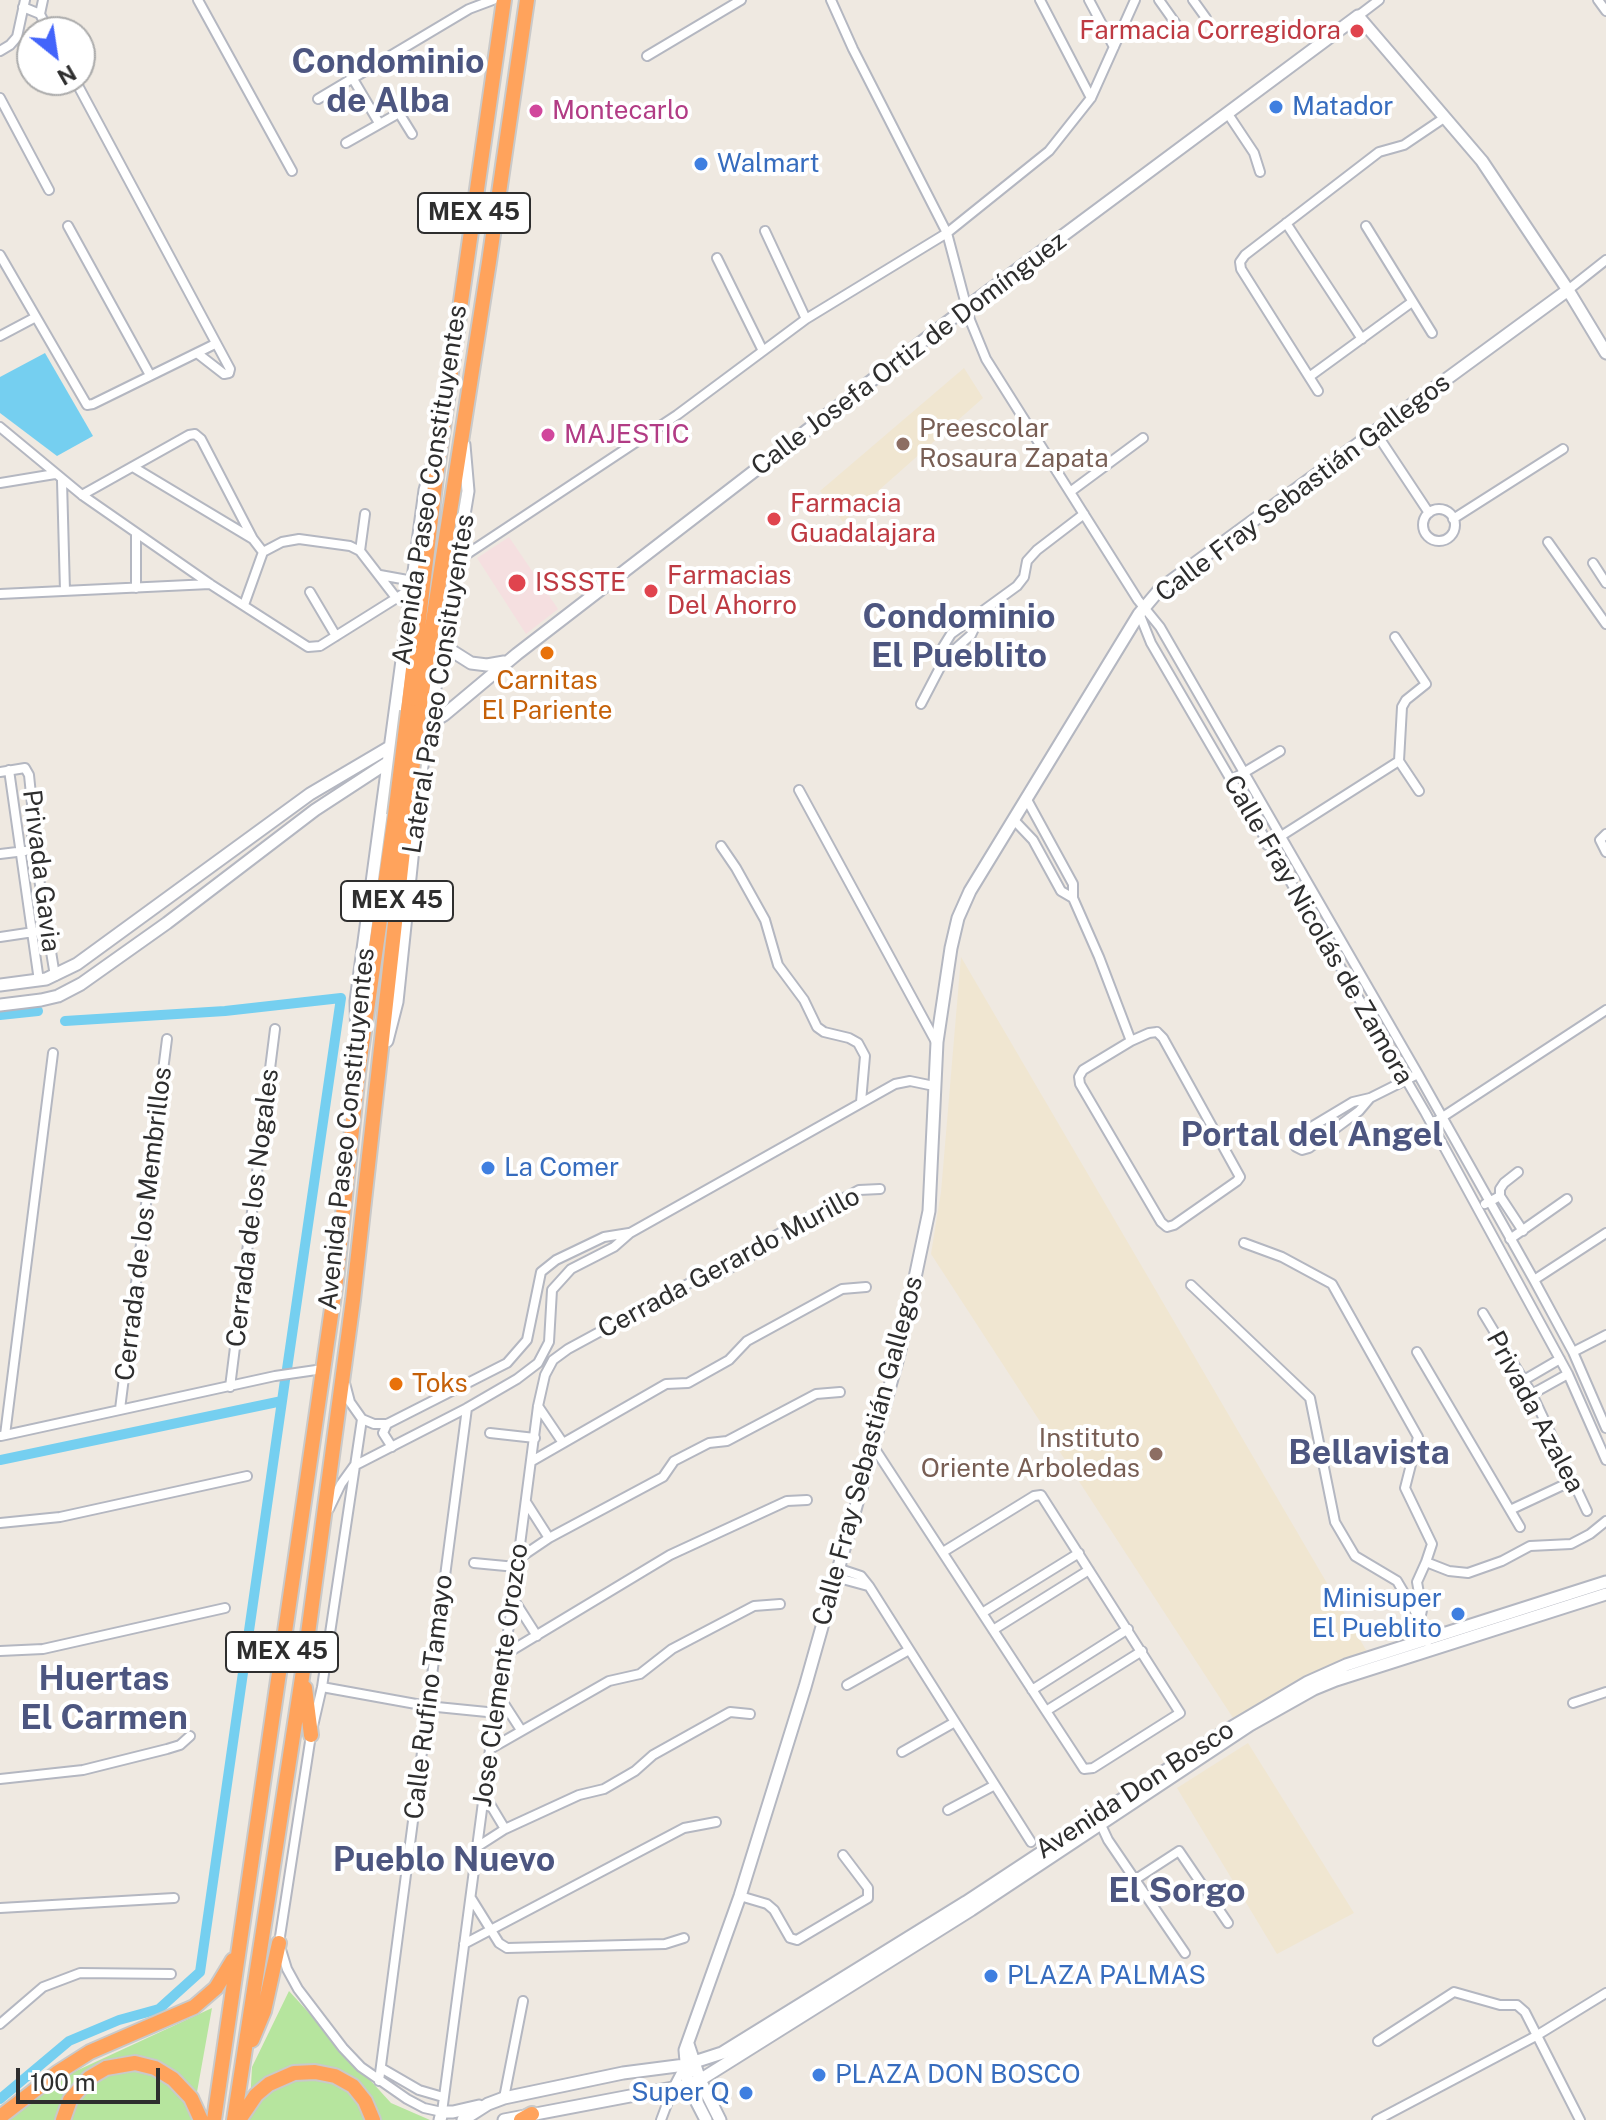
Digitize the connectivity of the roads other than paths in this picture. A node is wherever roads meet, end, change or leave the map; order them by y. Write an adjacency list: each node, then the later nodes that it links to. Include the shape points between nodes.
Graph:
1 (43, 0): 17 (street)
2 (198, 0): 34 (street)
3 (493, 0): 24 (street)
4 (504, 0): 63 (highway, Avenida Paseo Constituyentes / MEX 45)
5 (527, 0): 64 (highway, Avenida Paseo Constituyentes / MEX 45)
6 (741, 0): 23 (street)
7 (831, 0): 41 (street)
8 (1040, 0): 27 (street)
9 (1089, 0): 21 (street)
10 (1135, 0): 21 (street)
11 (1159, 0): 20 (street)
12 (1193, 0): 19 (street)
13 (1379, 0): 18 (street, Calle Josefa Ortiz de Domínguez)
14 (1598, 0): 16 (street)
15 (24, 3): 17 (street); 22 (street, via 17,37)
16 (1606, 11)
17 (40, 14)
18 (1358, 16): 29 (street, Calle Josefa Ortiz de Domínguez); 30 (street)
19 (1206, 18)
20 (1181, 31)
21 (1114, 47): 27 (street)
22 (0, 51)
23 (647, 56)
24 (353, 79): 28 (street); 31 (street)
25 (83, 96): 55 (street)
26 (0, 98): 36 (street)
27 (1091, 98): 41 (street, via 1049,151)
28 (318, 99)
29 (1228, 114): 35 (street); 49 (street, Calle Josefa Ortiz de Domínguez)
30 (1444, 118): 37 (street, via 1404,145 1379,152); 47 (street, via 1482,161)
31 (379, 123): 32 (street, via 399,113); 33 (street)
32 (412, 134)
33 (346, 143)
34 (292, 171)
35 (1260, 172)
36 (49, 190)
37 (1286, 223): 54 (street); 60 (street, via 1245,255 1241,269)
38 (68, 226): 59 (street)
39 (1366, 226): 48 (street)
40 (765, 231): 51 (street)
41 (947, 233): 49 (street); 51 (street)
42 (0, 255): 45 (street)
43 (717, 258): 56 (street)
44 (1606, 260): 47 (street, Calle Fray Sebastián Gallegos)
45 (10, 273): 46 (street); 50 (street)
46 (0, 279)
47 (1568, 290): 58 (street); 65 (street, Calle Fray Sebastián Gallegos)
48 (1412, 302): 52 (street); 54 (street)
49 (967, 307): 71 (street, via 986,359); 100 (street, Calle Josefa Ortiz de Domínguez)
50 (34, 318): 53 (street); 59 (street, via 87,405)
51 (806, 319): 56 (street)
52 (1432, 333)
53 (0, 336)
54 (1362, 339): 60 (street)
55 (215, 344): 57 (street); 57 (street, via 229,373)
56 (763, 351): 82 (street, via 677,415)
57 (197, 353): 59 (street)
58 (1606, 353)
59 (150, 375)
60 (1309, 377): 61 (street)
61 (1318, 391)
62 (0, 427): 69 (street)
63 (444, 427): 87 (street, Lateral Paseo Consituyentes, via 425,490); 145 (highway, Avenida Paseo Constituyentes / MEX 45, bridge)
64 (463, 432): 82 (street, Lateral Paseo Consituyentes, via 468,491); 147 (highway, Avenida Paseo Constituyentes / MEX 45, bridge, via 419,711)
65 (1376, 433): 73 (street); 94 (street, Calle Fray Sebastián Gallegos)
66 (1143, 438): 71 (street)
67 (1563, 449): 76 (street)
68 (133, 467): 72 (street); 78 (street); 78 (street, via 195,434)
69 (59, 477): 70 (street); 72 (street); 89 (street)
70 (0, 483)
71 (1070, 492): 75 (street)
72 (82, 495): 77 (street)
73 (1429, 513): 76 (street, via 1439,509); 76 (street, via 1423,529 1436,542 1453,534)
74 (365, 514): 80 (street)
75 (1084, 514): 94 (street); 95 (street, via 1037,550 1017,586)
76 (1453, 519)
77 (136, 534): 86 (street); 88 (street)
78 (253, 539): 81 (street)
79 (1548, 542): 96 (street)
80 (360, 551): 81 (street, via 299,539); 84 (street)
81 (263, 552): 93 (street)
82 (455, 562): 99 (street, Lateral Paseo Consituyentes)
83 (1593, 563): 85 (street)
84 (379, 575): 87 (street); 92 (street)
85 (1606, 583)
86 (210, 584): 88 (street); 93 (street)
87 (412, 585): 92 (street); 106 (street, Lateral Paseo Consituyentes)
88 (136, 588): 89 (street)
89 (65, 591): 91 (street)
90 (310, 592): 97 (street)
91 (0, 594)
92 (397, 599): 97 (street)
93 (244, 605): 97 (street, via 308,647)
94 (1141, 607): 112 (street, Calle Fray Nicolás de Zamora, via 1160,627); 113 (street, Calle Fray Nicolás de Zamora, via 1151,643); 118 (street, Calle Fray Sebastián Gallegos)
95 (982, 613): 101 (street, via 971,635); 101 (street, via 951,634 943,647)
96 (1606, 624)
97 (336, 636)
98 (1395, 637): 108 (street, via 1426,684 1402,707)
99 (444, 639): 100 (street, via 471,663); 104 (street, Lateral Paseo Consituyentes)
100 (512, 658): 103 (street, Calle Josefa Ortiz de Domínguez)
101 (945, 658): 102 (street)
102 (921, 704)
103 (444, 715): 104 (street, Calle Josefa Ortiz de Domínguez); 105 (street, Calle Josefa Ortiz de Domínguez)
104 (429, 723): 105 (street, Lateral Paseo Consituyentes); 106 (street, Calle Josefa Ortiz de Domínguez)
105 (427, 737): 109 (street, Calle Josefa Ortiz de Domínguez); 111 (street, Lateral Paseo Consituyentes)
106 (390, 746): 109 (street, Lateral Paseo Consituyentes); 117 (street, Calle Josefa Ortiz de Domínguez)
107 (1280, 751): 112 (street)
108 (1399, 761): 116 (street); 124 (street)
109 (389, 762): 114 (street, Lateral Paseo Consituyentes); 121 (street, Calle Josefa Ortiz de Domínguez)
110 (4, 771): 127 (street, Privada Gavia, via 25,768 29,775); 128 (street, Privada Gavia)
111 (421, 772): 114 (street, via 403,785); 119 (street, Lateral Paseo Consituyentes)
112 (1243, 772): 113 (street); 124 (street, Calle Fray Nicolás de Zamora)
113 (1230, 781): 125 (street, Calle Fray Nicolás de Zamora)
114 (385, 783): 120 (street, Lateral Paseo Consituyentes)
115 (799, 790): 143 (street)
116 (1419, 791)
117 (310, 794): 121 (street); 135 (street, Calle Josefa Ortiz de Domínguez)
118 (1026, 798): 122 (street, Calle Fray Sebastián Gallegos); 131 (street, via 1073,884)
119 (417, 806): 120 (street, via 405,797); 147 (street, Lateral Paseo Consituyentes, via 397,1002)
120 (382, 809): 145 (street, Lateral Paseo Consituyentes, via 356,1001)
121 (315, 810): 138 (street, Calle Josefa Ortiz de Domínguez, via 81,984 50,998)
122 (1013, 819): 131 (street, via 1030,837 1061,891); 143 (street, Calle Fray Sebastián Gallegos, via 958,918)
123 (1606, 834): 129 (street, via 1600,840)
124 (1281, 836): 125 (street); 146 (street, Calle Fray Nicolás de Zamora)
125 (1267, 845): 148 (street, Calle Fray Nicolás de Zamora)
126 (721, 846): 151 (street, via 765,920 778,965 817,1027 858,1043 865,1056)
127 (34, 850): 128 (street); 132 (street, Privada Gavia)
128 (21, 851): 130 (street); 133 (street, Privada Gavia)
129 (1606, 852)
130 (0, 854)
131 (1073, 898): 142 (street)
132 (47, 930): 133 (street); 135 (street, Privada Gavia)
133 (32, 932): 134 (street); 136 (street, Privada Gavia)
134 (0, 937)
135 (55, 976): 136 (street, Calle Josefa Ortiz de Domínguez)
136 (39, 981): 137 (street, Calle Josefa Ortiz de Domínguez)
137 (0, 985)
138 (0, 1005)
139 (1606, 1010): 152 (street)
140 (275, 1029): 180 (street, Cerrada de los Nogales)
141 (167, 1039): 185 (street, Cerrada de los Membrillos)
142 (1131, 1041): 142 (street, via 1083,1070 1080,1084 1167,1227 1240,1177 1163,1038 1157,1032)
143 (937, 1042): 149 (street, Calle Fray Sebastián Gallegos)
144 (53, 1053): 190 (street)
145 (358, 1073): 175 (highway, Avenida Paseo Constituyentes / MEX 45)
146 (1418, 1074): 148 (street); 152 (street, Calle Fray Nicolás de Zamora)
147 (378, 1076): 178 (highway, Avenida Paseo Constituyentes / MEX 45)
148 (1406, 1080): 150 (street); 153 (street, Calle Fray Nicolás de Zamora)
149 (934, 1086): 151 (street, via 895,1084); 193 (street, Calle Fray Sebastián Gallegos, via 929,1211)
150 (1370, 1098): 150 (street, via 1353,1102 1298,1135 1296,1147 1309,1148)
151 (861, 1102): 161 (street)
152 (1442, 1118): 153 (street); 158 (street, Calle Fray Nicolás de Zamora)
153 (1431, 1124): 159 (street, Calle Fray Nicolás de Zamora)
154 (1518, 1172): 156 (street, via 1504,1183)
155 (880, 1189): 177 (street, Cerrada Gerardo Murillo, via 859,1190 760,1244 751,1256 716,1276 697,1279 568,1349)
156 (1500, 1196): 158 (street); 160 (street)
157 (1567, 1199): 160 (street)
158 (1488, 1202): 159 (street); 163 (street, Calle Fray Nicolás de Zamora)
159 (1477, 1209): 171 (street, Calle Fray Nicolás de Zamora)
160 (1523, 1231): 163 (street)
161 (630, 1233): 184 (street, via 571,1269 552,1290 549,1342 538,1363); 187 (street, via 604,1237 541,1272 527,1340 507,1363)
162 (1606, 1233): 165 (street)
163 (1510, 1239): 165 (street, Calle Fray Nicolás de Zamora)
164 (1244, 1243): 211 (street, via 1332,1284 1418,1437 1405,1488 1432,1544)
165 (1534, 1280): 169 (street, Calle Fray Nicolás de Zamora)
166 (1191, 1285): 222 (street, via 1310,1398 1335,1522 1355,1556 1397,1581)
167 (866, 1287): 192 (street, via 842,1289 747,1341 729,1360 688,1383 666,1384)
168 (1483, 1313): 179 (street, Privada Azalea)
169 (1563, 1334): 171 (street); 173 (street, Calle Fray Nicolás de Zamora)
170 (1606, 1335): 173 (street)
171 (1551, 1342): 174 (street, Calle Fray Nicolás de Zamora)
172 (1417, 1352): 202 (street)
173 (1573, 1352): 188 (street, Calle Fray Nicolás de Zamora)
174 (1560, 1359): 176 (street, Calle Fray Nicolás de Zamora); 179 (street)
175 (323, 1369): 180 (street); 269 (highway, Avenida Paseo Constituyentes / MEX 45)
176 (1568, 1374): 182 (street); 195 (street, Calle Fray Nicolás de Zamora)
177 (545, 1375): 183 (street, Jose Clemente Orozco)
178 (342, 1376): 186 (street); 206 (highway, Avenida Paseo Constituyentes / MEX 45)
179 (1524, 1380): 182 (street, Privada Azalea)
180 (230, 1387): 185 (street)
181 (840, 1392): 208 (street, via 816,1394 727,1441 709,1443 674,1461 663,1477)
182 (1532, 1394): 199 (street, Privada Azalea)
183 (538, 1406): 191 (street, Jose Clemente Orozco); 192 (street)
184 (467, 1408): 194 (street); 238 (street, Calle Rufino Tamayo)
185 (120, 1409): 190 (street)
186 (362, 1419): 187 (street); 197 (street)
187 (387, 1424): 194 (street, via 383,1433)
188 (1606, 1428)
189 (490, 1433): 191 (street)
190 (2, 1436)
191 (535, 1438): 196 (street, Jose Clemente Orozco)
192 (563, 1443): 196 (street)
193 (873, 1446): 209 (street); 215 (street, Calle Fray Sebastián Gallegos)
194 (392, 1447): 197 (street)
195 (1606, 1460)
196 (532, 1461): 201 (street, Jose Clemente Orozco)
197 (354, 1466): 206 (street); 233 (street)
198 (247, 1476): 205 (street, via 60,1517)
199 (1572, 1481): 202 (street); 203 (street, Privada Azalea)
200 (807, 1500): 225 (street, via 787,1501 683,1548)
201 (526, 1502): 208 (street); 213 (street, Jose Clemente Orozco)
202 (1510, 1510): 207 (street)
203 (1587, 1511)
204 (1606, 1521): 211 (street, via 1571,1544 1530,1546 1468,1573)
205 (0, 1523)
206 (323, 1523): 231 (highway, Avenida Paseo Constituyentes / MEX 45)
207 (1520, 1527)
208 (549, 1538): 213 (street)
209 (943, 1552): 210 (street, via 1041,1495); 221 (street)
210 (1079, 1553): 214 (street); 221 (street)
211 (1426, 1562): 222 (street, via 1417,1582)
212 (474, 1563): 213 (street)
213 (517, 1563): 218 (street, Jose Clemente Orozco)
214 (1089, 1570): 223 (street); 224 (street)
215 (836, 1573): 227 (street, via 869,1586); 260 (street, Calle Fray Sebastián Gallegos)
216 (1606, 1582): 226 (street, Avenida Don Bosco)
217 (1606, 1594): 226 (street, Avenida Don Bosco)
218 (513, 1599): 225 (street); 230 (street, Jose Clemente Orozco)
219 (780, 1604): 243 (street, via 754,1606 672,1649 640,1674 609,1681)
220 (225, 1608): 228 (street, via 43,1649)
221 (982, 1613): 224 (street)
222 (1420, 1620): 226 (street)
223 (1128, 1629): 229 (street); 234 (street)
224 (993, 1630): 234 (street)
225 (537, 1636): 230 (street)
226 (1429, 1646): 244 (street, Avenida Don Bosco, via 1346,1665 1308,1682)
227 (909, 1650): 232 (street); 242 (street)
228 (0, 1651)
229 (1142, 1651): 239 (street); 239 (street, via 1179,1709 1173,1719 1088,1770)
230 (504, 1655): 236 (street, Jose Clemente Orozco)
231 (303, 1671): 245 (highway); 277 (highway, Avenida Paseo Constituyentes / MEX 45)
232 (847, 1685)
233 (322, 1687): 238 (street); 245 (street)
234 (1032, 1690): 239 (street)
235 (1606, 1692): 237 (street)
236 (499, 1695): 240 (street, Jose Clemente Orozco); 243 (street)
237 (1573, 1703)
238 (427, 1706): 240 (street); 279 (street, Calle Rufino Tamayo)
239 (1046, 1711)
240 (497, 1713): 247 (street, Jose Clemente Orozco)
241 (750, 1714): 255 (street, via 730,1712 650,1756 604,1789)
242 (955, 1722): 248 (street); 250 (street)
243 (521, 1730): 247 (street)
244 (1229, 1734): 254 (street, Avenida Don Bosco); 278 (street, Avenida Don Bosco, via 731,2048)
245 (311, 1735): 267 (street)
246 (190, 1736): 249 (street, via 180,1745 83,1770)
247 (490, 1749): 251 (street, Jose Clemente Orozco)
248 (902, 1752)
249 (0, 1779)
250 (995, 1785): 252 (street); 256 (street)
251 (484, 1794): 255 (street); 257 (street, Jose Clemente Orozco)
252 (948, 1810)
253 (716, 1822): 265 (street, via 684,1828)
254 (1101, 1825): 259 (street); 281 (street, Avenida Don Bosco)
255 (505, 1829): 257 (street)
256 (1031, 1842)
257 (477, 1847): 262 (street, Jose Clemente Orozco)
258 (843, 1855): 260 (street, via 868,1888 868,1898 795,1941 773,1909 759,1899)
259 (1136, 1879): 264 (street, via 1179,1851); 270 (street)
260 (740, 1896): 278 (street, Calle Fray Sebastián Gallegos, via 685,2050)
261 (174, 1898): 263 (street)
262 (471, 1898): 265 (street); 268 (street, Jose Clemente Orozco)
263 (0, 1908)
264 (1228, 1923)
265 (492, 1928): 266 (street, via 499,1943 512,1949 665,1944); 268 (street)
266 (684, 1938)
267 (279, 1943): 277 (highway, via 264,2011); 282 (street, via 287,1969 319,2020)
268 (464, 1944): 286 (street, Jose Clemente Orozco)
269 (239, 1945): 290 (highway, via 216,1988 194,2007 90,2052); 294 (highway, Avenida Paseo Constituyentes / MEX 45)
270 (1185, 1953)
271 (171, 1974): 274 (street, via 80,1973 43,1987)
272 (1606, 1993): 275 (street)
273 (523, 2001): 287 (street)
274 (0, 2024)
275 (1536, 2036): 276 (street, via 1517,2005 1454,1992); 302 (street); 303 (street)
276 (1378, 2041)
277 (244, 2059): 295 (highway, Avenida Paseo Constituyentes / MEX 45)
278 (690, 2064): 280 (street, Avenida Don Bosco); 281 (street); 283 (street); 284 (street, Calle Fray Sebastián Gallegos)
279 (381, 2068): 282 (street, Calle Rufino Tamayo); 286 (street)
280 (641, 2072): 285 (street, via 648,2074 650,2083); 287 (street, Avenida Don Bosco)
281 (700, 2080): 283 (street, Avenida Don Bosco); 301 (street)
282 (379, 2081): 289 (street)
283 (688, 2085): 284 (street, Avenida Don Bosco); 300 (street)
284 (673, 2088): 285 (street, Avenida Don Bosco); 299 (street, Calle Fray Sebastián Gallegos)
285 (638, 2093): 291 (street, Avenida Don Bosco)
286 (443, 2097): 289 (street, Jose Clemente Orozco)
287 (504, 2098): 288 (street, Avenida Don Bosco)
288 (488, 2104): 289 (street); 297 (street)
289 (441, 2116)
290 (0, 2117)
291 (526, 2117): 298 (street, Avenida Don Bosco)
292 (63, 2120): 293 (highway, via 70,2100 89,2078 106,2068 135,2063 173,2079 191,2098)
293 (201, 2120)
294 (214, 2120)
295 (237, 2120): 296 (highway, via 269,2084 304,2072 325,2073 353,2086)
296 (373, 2120)
297 (463, 2120)
298 (504, 2120)
299 (661, 2120)
300 (706, 2120)
301 (720, 2120)
302 (1377, 2120)
303 (1580, 2120)

